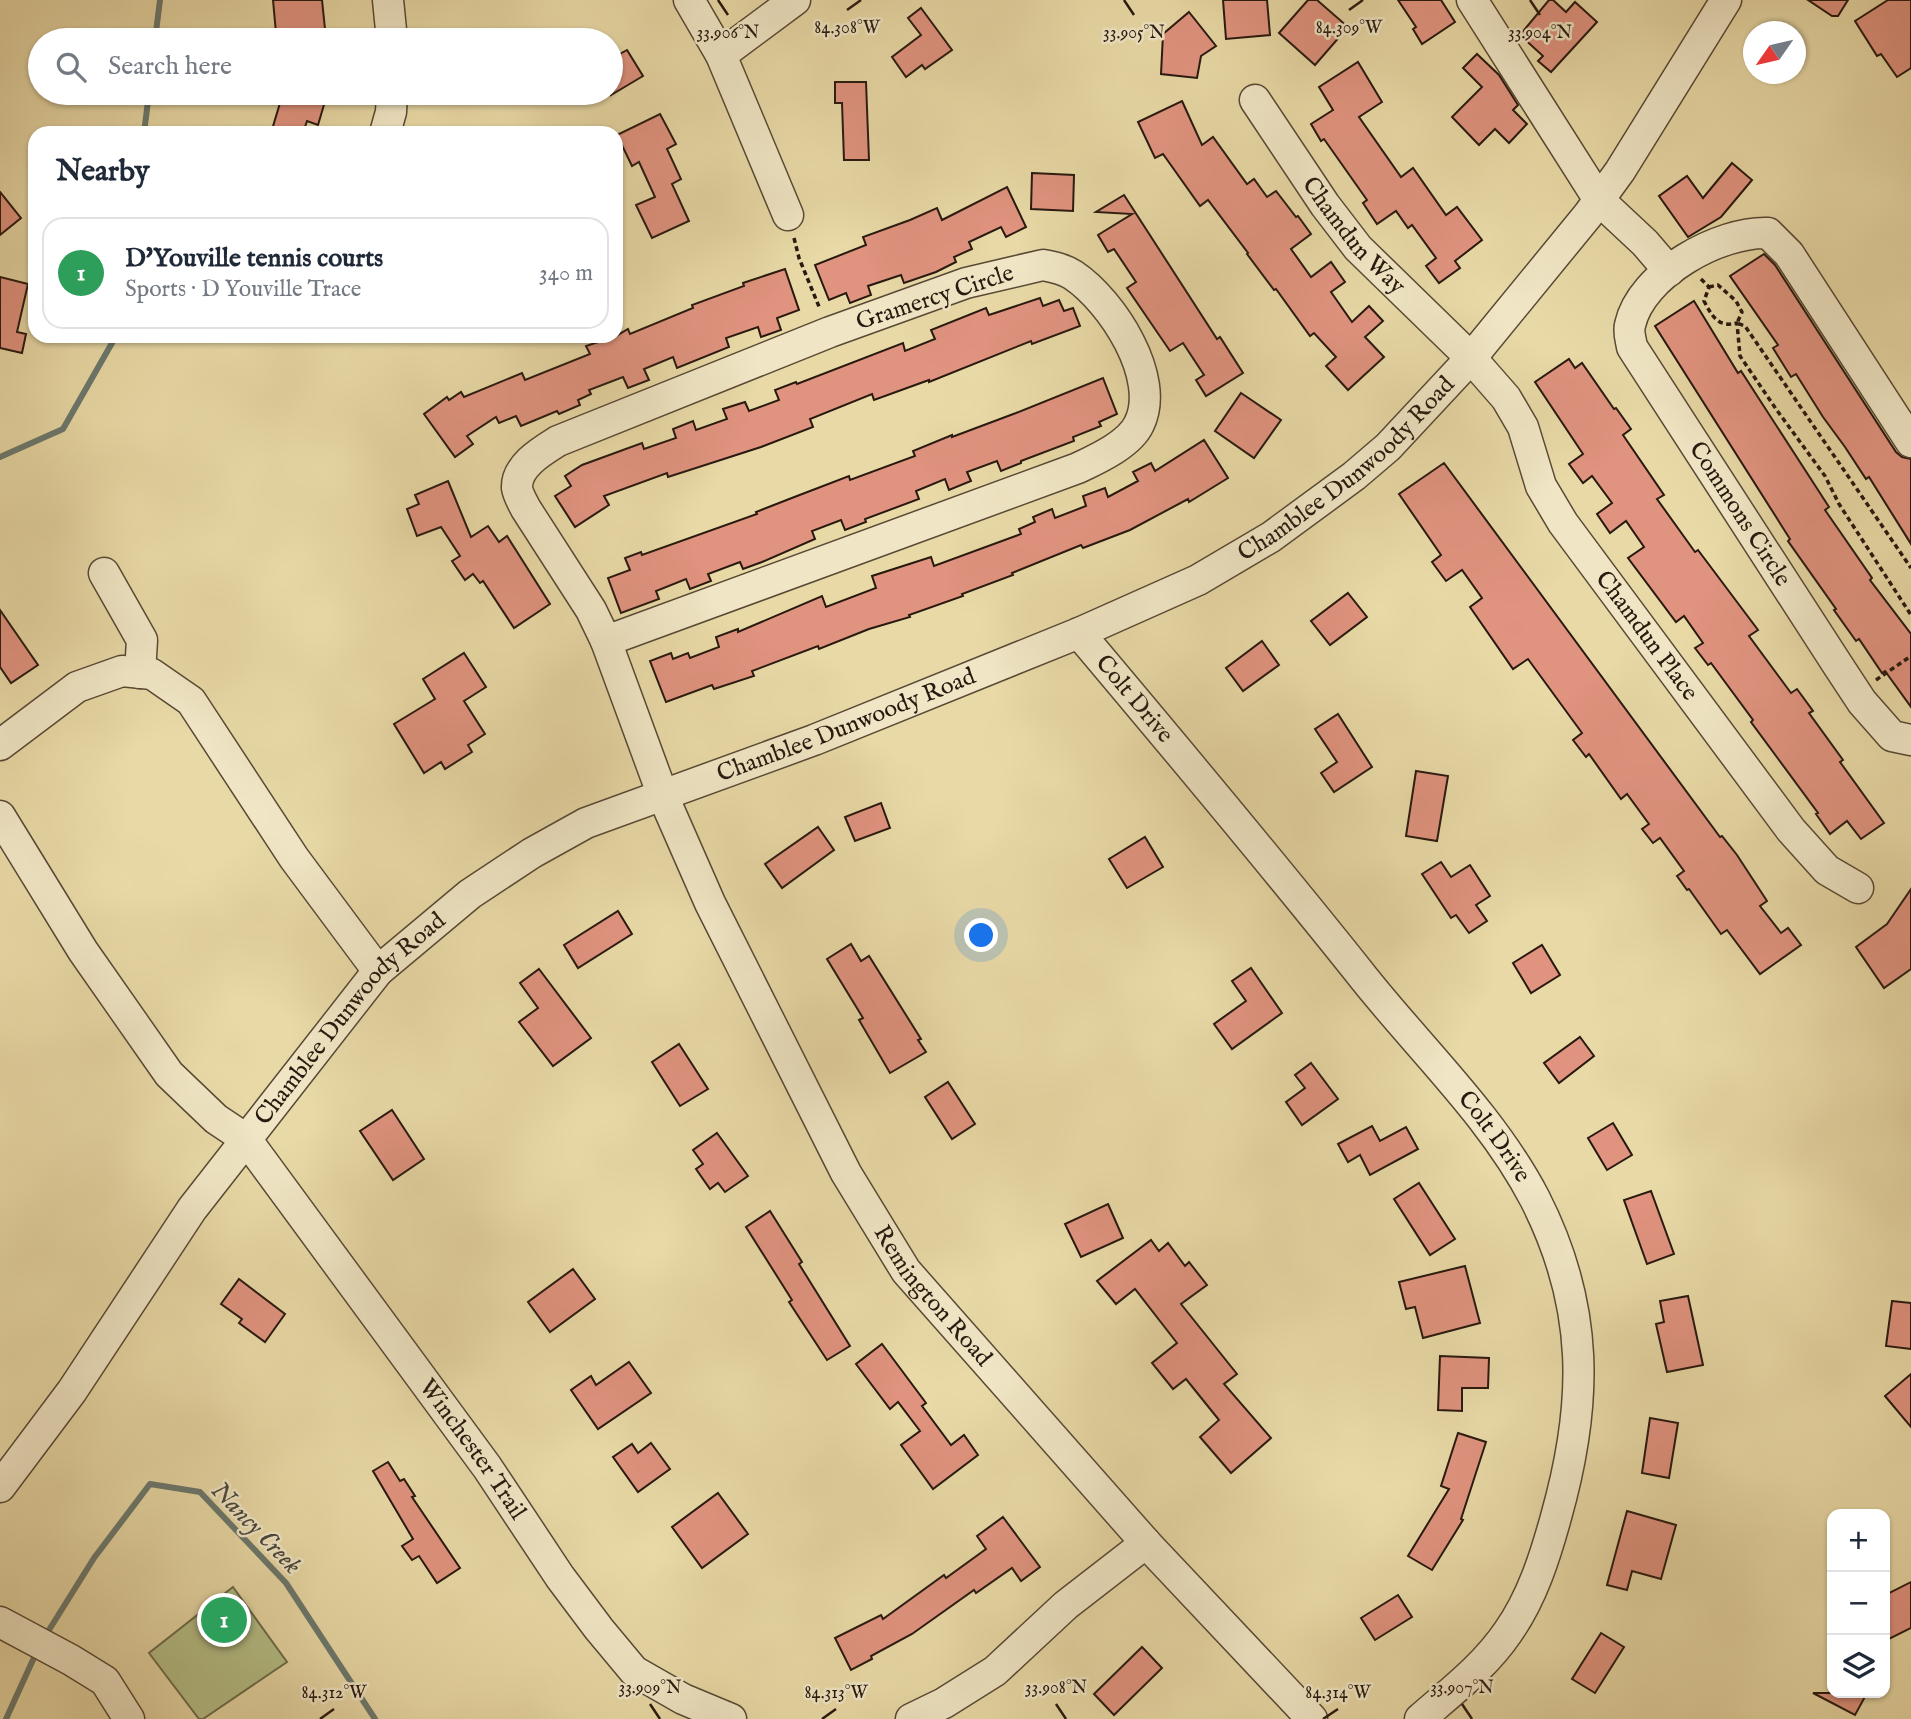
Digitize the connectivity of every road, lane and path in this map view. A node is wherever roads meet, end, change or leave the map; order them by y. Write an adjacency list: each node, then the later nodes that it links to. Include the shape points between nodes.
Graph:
1 (388, 0): 6 (street)
2 (689, 0): 7 (street)
3 (795, 0): 7 (street)
4 (1472, 0): 11 (street)
5 (1726, 0): 11 (street, Chamblee Dunwoody Road)
6 (391, 28)
7 (721, 55): 12 (street)
8 (1255, 100): 19 (street, Chamdun Way, via 1359,248)
9 (391, 105): 10 (street)
10 (387, 126)
11 (1599, 200): 14 (street); 19 (street, Chamblee Dunwoody Road)
12 (788, 215)
13 (799, 258): 18 (path)
14 (1668, 271): 20 (street, Commons Circle, via 1718,243 1750,232 1768,233 1788,254); 29 (street, Commons Circle, via 1634,313 1629,327 1632,347 1862,702 1892,736)
15 (1701, 278): 16 (path)
16 (1709, 287): 17 (path, via 1718,285 1736,301 1742,312); 17 (path, via 1704,301 1715,320 1728,326)
17 (1737, 323): 21 (path, via 1745,326); 23 (path, via 1740,356 1825,476)
18 (830, 332): 25 (street, Gramercy Circle, via 558,441 513,473 526,509); 25 (street, Gramercy Circle, via 966,283 1062,261 1127,334 1152,410 1107,454 1078,468)
19 (1471, 358): 24 (street, Chamblee Dunwoody Road, via 1388,447 1271,537 1198,580); 33 (street, Chamdun Place, via 1506,398 1523,427 1541,486 1618,600 1814,858 1834,876)
20 (1911, 442)
21 (1911, 568)
22 (104, 573): 27 (street, via 142,640)
23 (1911, 615)
24 (1079, 633): 31 (street, Chamblee Dunwoody Road); 43 (street, Colt Drive, via 1462,1094 1496,1138 1553,1238 1578,1338 1580,1385 1576,1432 1561,1500 1545,1556 1508,1632 1475,1670)
25 (606, 641): 31 (street, Gramercy Circle)
26 (1911, 656): 28 (path)
27 (140, 673): 30 (street, via 122,671 77,687); 34 (street, via 152,674 191,701 294,858)
28 (1869, 685)
29 (1911, 740)
30 (0, 745)
31 (663, 796): 34 (street, Chamblee Dunwoody Road, via 586,823 533,853 470,894); 37 (street, Remington Road, via 710,903 846,1173 906,1271)
32 (0, 816): 35 (street, Winchester Trail, via 83,950 169,1074 216,1119)
33 (1858, 888)
34 (378, 971): 35 (street, Chamblee Dunwoody Road)
35 (246, 1139): 36 (street, Chamblee Dunwoody Road, via 192,1209 72,1391); 40 (street, Winchester Trail, via 616,1650 634,1671 683,1699)
36 (0, 1487)
37 (1146, 1543): 41 (street, via 1066,1605 995,1671); 42 (street, Remington Road)
38 (0, 1622): 39 (street, via 105,1681)
39 (130, 1719)
40 (732, 1719)
41 (911, 1719)
42 (1312, 1719)
43 (1420, 1719)

